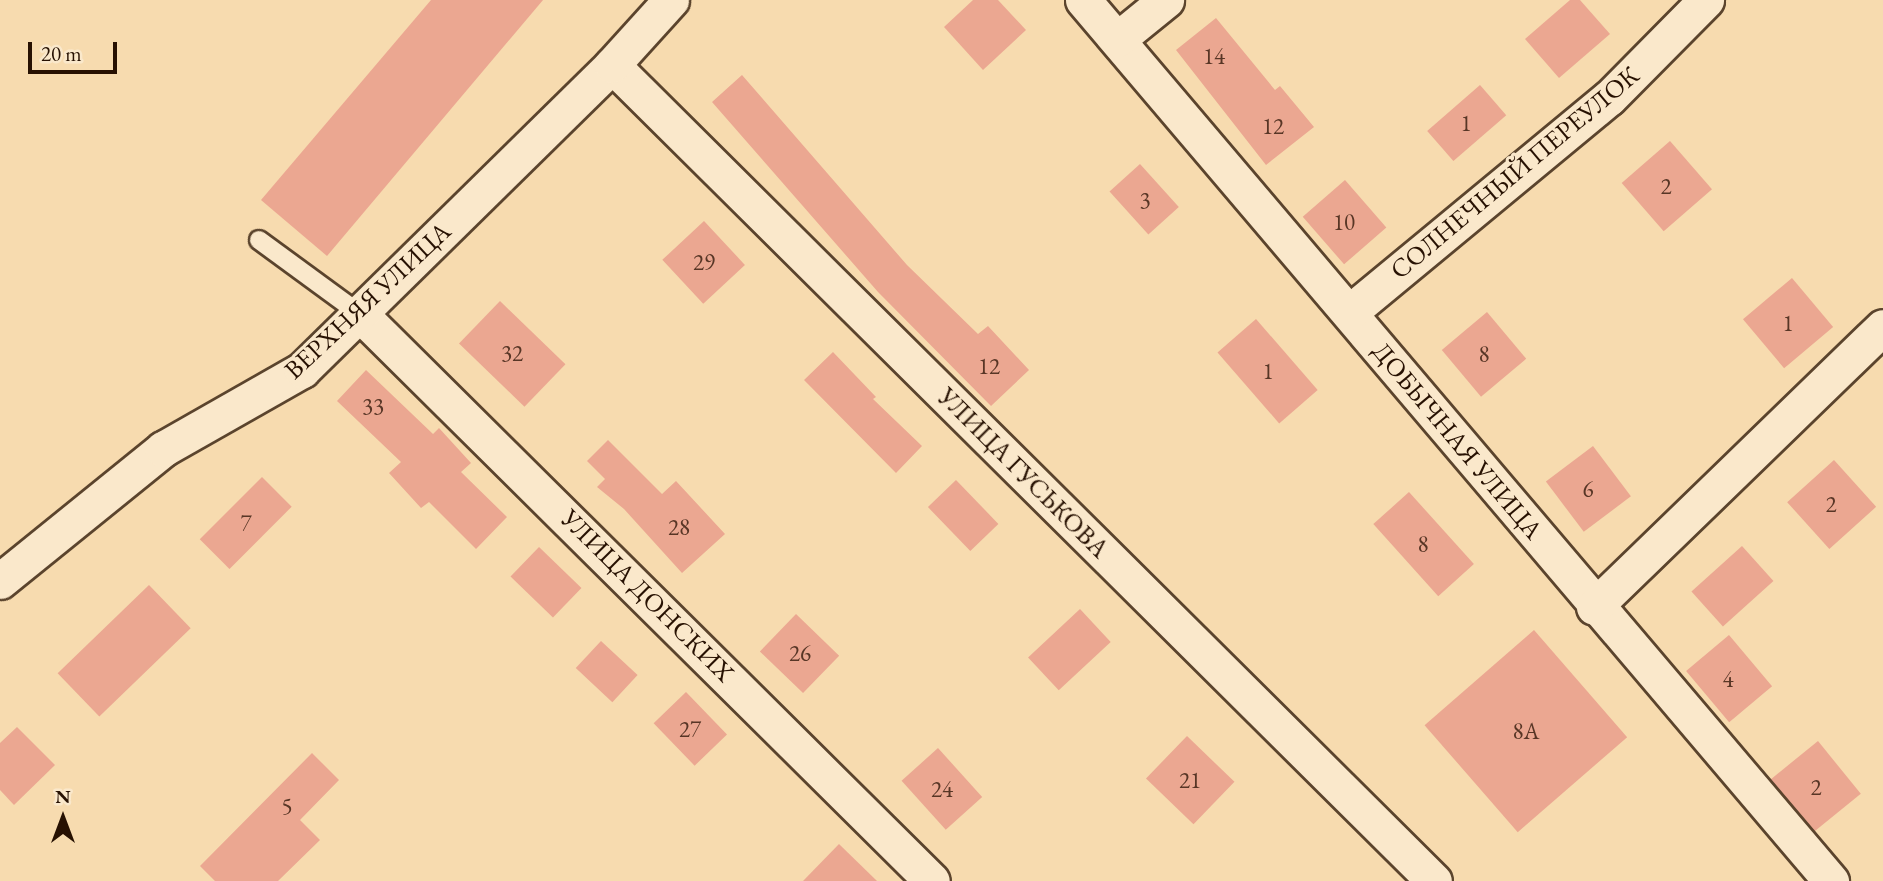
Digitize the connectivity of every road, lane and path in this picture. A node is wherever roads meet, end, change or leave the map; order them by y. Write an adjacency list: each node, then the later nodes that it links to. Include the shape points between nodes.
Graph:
1 (671, 0): 6 (street, ВЕРХНЯЯ УЛИЦА)
2 (1083, 0): 5 (street, ДОБЫЧНАЯ УЛИЦА)
3 (1166, 0): 5 (street)
4 (1706, 0): 8 (street, СОЛНЕЧНЫЙ ПЕРЕУЛОК, via 1609,98)
5 (1118, 38): 8 (street, ДОБЫЧНАЯ УЛИЦА)
6 (612, 65): 9 (street, ВЕРХНЯЯ УЛИЦА); 14 (street, УЛИЦА ГУСЬКОВА)
7 (259, 240): 9 (lane)
8 (1350, 312): 12 (street, ДОБЫЧНАЯ УЛИЦА)
9 (360, 314): 11 (street, ВЕРХНЯЯ УЛИЦА, via 302,370 163,449); 13 (street, УЛИЦА ДОНСКИХ)
10 (1883, 327): 12 (street)
11 (0, 581)
12 (1594, 607): 15 (street, ДОБЫЧНАЯ УЛИЦА)
13 (932, 881)
14 (1434, 881)
15 (1831, 881)

